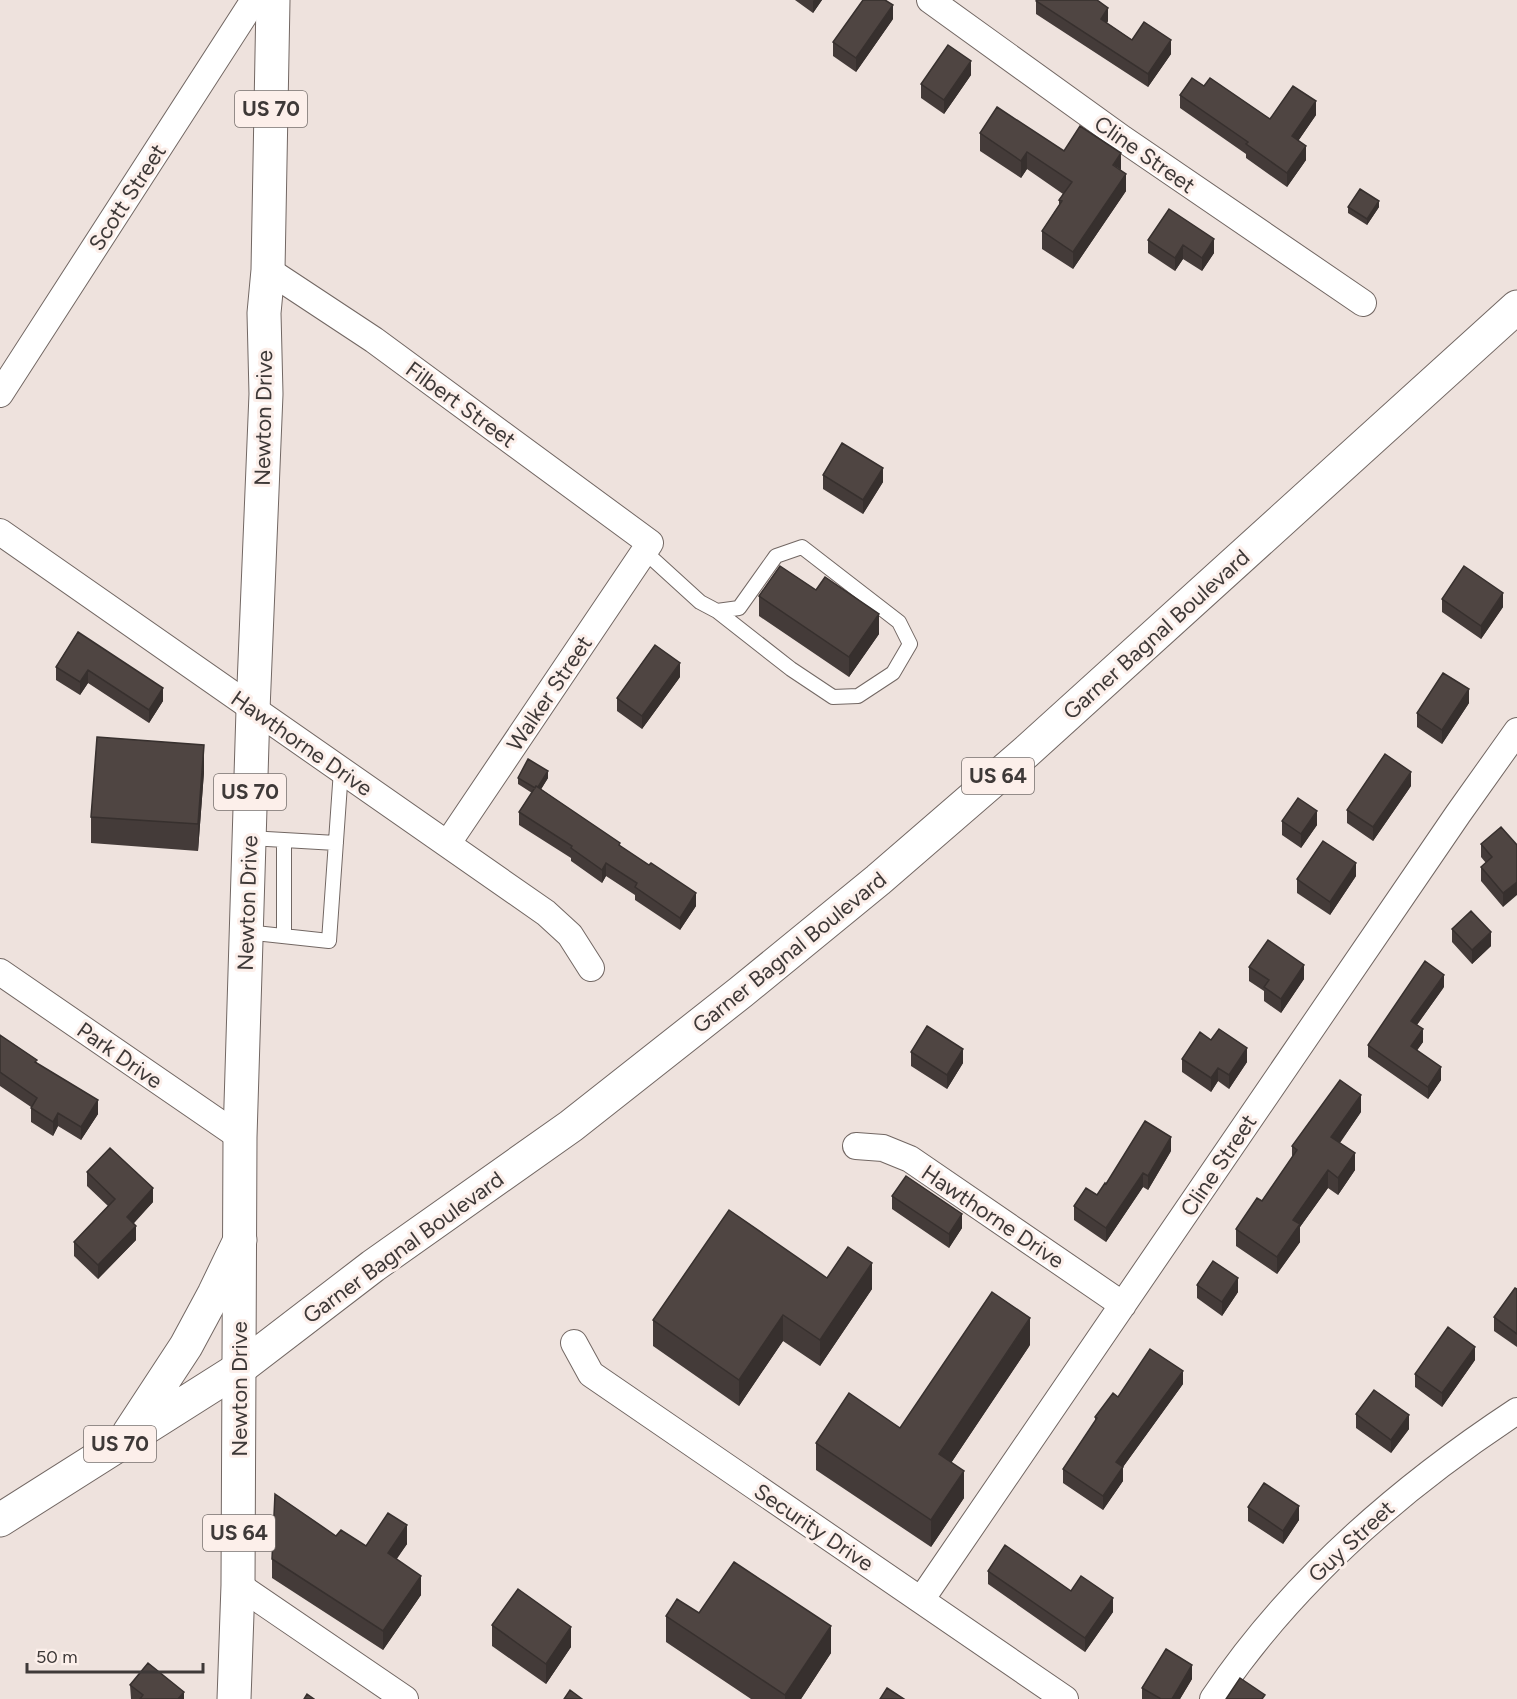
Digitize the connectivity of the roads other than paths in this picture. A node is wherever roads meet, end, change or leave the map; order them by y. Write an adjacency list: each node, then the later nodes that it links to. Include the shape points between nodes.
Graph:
1 (254, 0): 7 (street, Scott Street)
2 (273, 0): 4 (main road, Newton Drive / US 70)
3 (930, 0): 5 (street, Cline Street, via 1123,139)
4 (268, 270): 9 (street, Filbert Street, via 374,340); 11 (main road, Newton Drive / US 70)
5 (1363, 303)
6 (1517, 307): 27 (main road, Garner Bagnal Boulevard / US 64, via 1026,752 878,880 571,1126 372,1266)
7 (0, 394)
8 (0, 532): 11 (street, Hawthorne Drive)
9 (647, 547): 10 (lane, via 700,602); 17 (street, Walker Street)
10 (717, 611): 10 (lane, via 739,608 776,556 802,547 899,622 910,644 893,672 858,696 833,697)
11 (253, 710): 13 (street, Hawthorne Drive); 14 (main road, Newton Drive / US 70)
12 (1513, 747): 25 (street, Cline Street)
13 (341, 770): 16 (lane); 17 (street, Hawthorne Drive)
14 (249, 838): 15 (lane); 18 (main road, Newton Drive / US 70)
15 (284, 840): 16 (lane); 19 (lane)
16 (336, 843): 19 (lane, via 329,941)
17 (448, 843): 20 (street, Hawthorne Drive, via 546,913 570,935)
18 (246, 932): 19 (lane); 22 (main road, Newton Drive / US 70)
19 (284, 936)
20 (591, 968)
21 (0, 972): 22 (street, Park Drive)
22 (240, 1137): 24 (main road, Newton Drive / US 70)
23 (856, 1146): 25 (street, Hawthorne Drive, via 883,1148 910,1159)
24 (240, 1240): 27 (main road, Newton Drive / US 70); 29 (main road, via 186,1346)
25 (1123, 1305): 32 (street, Cline Street)
26 (574, 1343): 32 (street, Security Drive, via 591,1374)
27 (240, 1368): 29 (main road, Garner Bagnal Boulevard / US 70); 31 (main road, Newton Drive / US 64)
28 (1517, 1412): 36 (street, Guy Street, via 1394,1500 1362,1530 1297,1592)
29 (122, 1443): 30 (main road, Garner Bagnal Boulevard / US 70)
30 (0, 1520)
31 (238, 1585): 33 (main road, Newton Drive / US 64); 34 (street)
32 (921, 1600): 35 (street, Security Drive)
33 (234, 1699)
34 (405, 1699)
35 (1065, 1699)
36 (1213, 1699)

